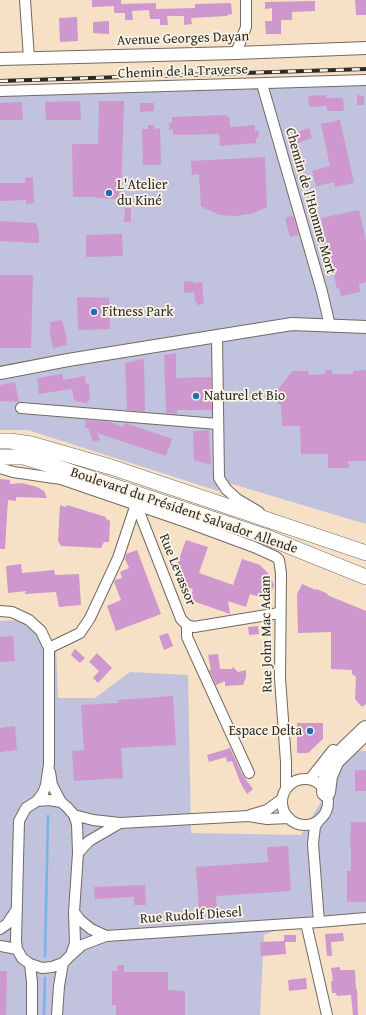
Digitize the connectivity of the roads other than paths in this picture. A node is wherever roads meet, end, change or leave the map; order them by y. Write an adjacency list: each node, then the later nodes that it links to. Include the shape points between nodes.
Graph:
1 (25, 0): 5 (street)
2 (246, 0): 4 (street, via 246,27)
3 (366, 48): 4 (street, Avenue Georges Dayan)
4 (236, 53): 5 (street, Avenue Georges Dayan)
5 (29, 58): 6 (street, Avenue Georges Dayan)
6 (0, 59)
7 (366, 80): 8 (street, Chemin de la Traverse)
8 (262, 84): 9 (street, Chemin de la Traverse); 10 (street, Chemin de l'Homme Mort)
9 (0, 91)
10 (330, 326): 11 (street); 12 (street, via 292,324)
11 (366, 327)
12 (217, 336): 13 (street); 15 (street)
13 (0, 373)
14 (21, 408): 15 (street)
15 (218, 424): 20 (street, via 219,478 237,499)
16 (0, 441): 20 (main road, Boulevard du Président Salvador Allende, via 31,444 111,467)
17 (0, 456): 24 (main road, Boulevard du Président Salvador Allende, via 24,457 53,466 264,536)
18 (0, 468): 19 (street, Rue John Mac Adam, via 61,479)
19 (136, 504): 26 (street, Rue John Mac Adam, via 276,557 281,573); 27 (street, Rue Levassor, via 181,619); 28 (street, via 118,558 90,618 80,633)
20 (275, 522): 21 (main road, Boulevard du Président Salvador Allende)
21 (347, 547): 22 (main road); 23 (main road, Boulevard du Président Salvador Allende)
22 (366, 547)
23 (366, 553)
24 (366, 577)
25 (0, 611): 28 (street, via 12,612 29,620 41,631)
26 (279, 613): 27 (street, Rue Levassor, via 194,627); 31 (street, Rue John Mac Adam, via 280,678)
27 (188, 625): 33 (street, via 187,637)
28 (49, 648): 32 (street)
29 (366, 721): 30 (street)
30 (358, 737): 34 (street, via 332,752); 36 (highway, via 335,760 328,776)
31 (286, 762): 34 (street, via 292,772); 35 (street, Rue John Mac Adam)
32 (49, 764): 38 (street, via 46,785); 39 (street, via 52,785)
33 (249, 773)
34 (305, 779): 35 (street, via 295,781); 36 (street, via 316,782)
35 (286, 788): 37 (street)
36 (326, 792): 43 (street, via 327,806)
37 (282, 799): 41 (street, via 267,810); 42 (street, via 282,806)
38 (37, 801): 39 (street); 48 (street, via 26,808 19,821)
39 (61, 802): 40 (street)
40 (74, 815): 44 (street); 47 (street, via 77,824)
41 (249, 816): 42 (street, via 267,819); 44 (street)
42 (289, 818): 45 (street)
43 (320, 818): 45 (street, via 308,824); 46 (street, via 315,826)
44 (120, 823): 47 (street, via 88,841)
45 (301, 824): 46 (street)
46 (313, 844): 51 (street)
47 (78, 853): 49 (street)
48 (17, 909): 53 (street, via 7,924); 56 (street)
49 (74, 912): 54 (street, via 91,929); 57 (street, via 75,942)
50 (366, 918): 51 (street, Rue Rudolf Diesel)
51 (319, 922): 52 (street, Rue Rudolf Diesel)
52 (306, 923): 54 (street, Rue Rudolf Diesel); 62 (street)
53 (0, 929)
54 (106, 936): 57 (street, Rue Rudolf Diesel, via 82,945)
55 (0, 946): 56 (street)
56 (17, 950): 59 (street)
57 (71, 955): 58 (street, Rue Rudolf Diesel)
58 (63, 963): 59 (street, via 52,968); 61 (street)
59 (30, 964): 60 (street)
60 (32, 1015)
61 (57, 1015)
62 (326, 1015)

